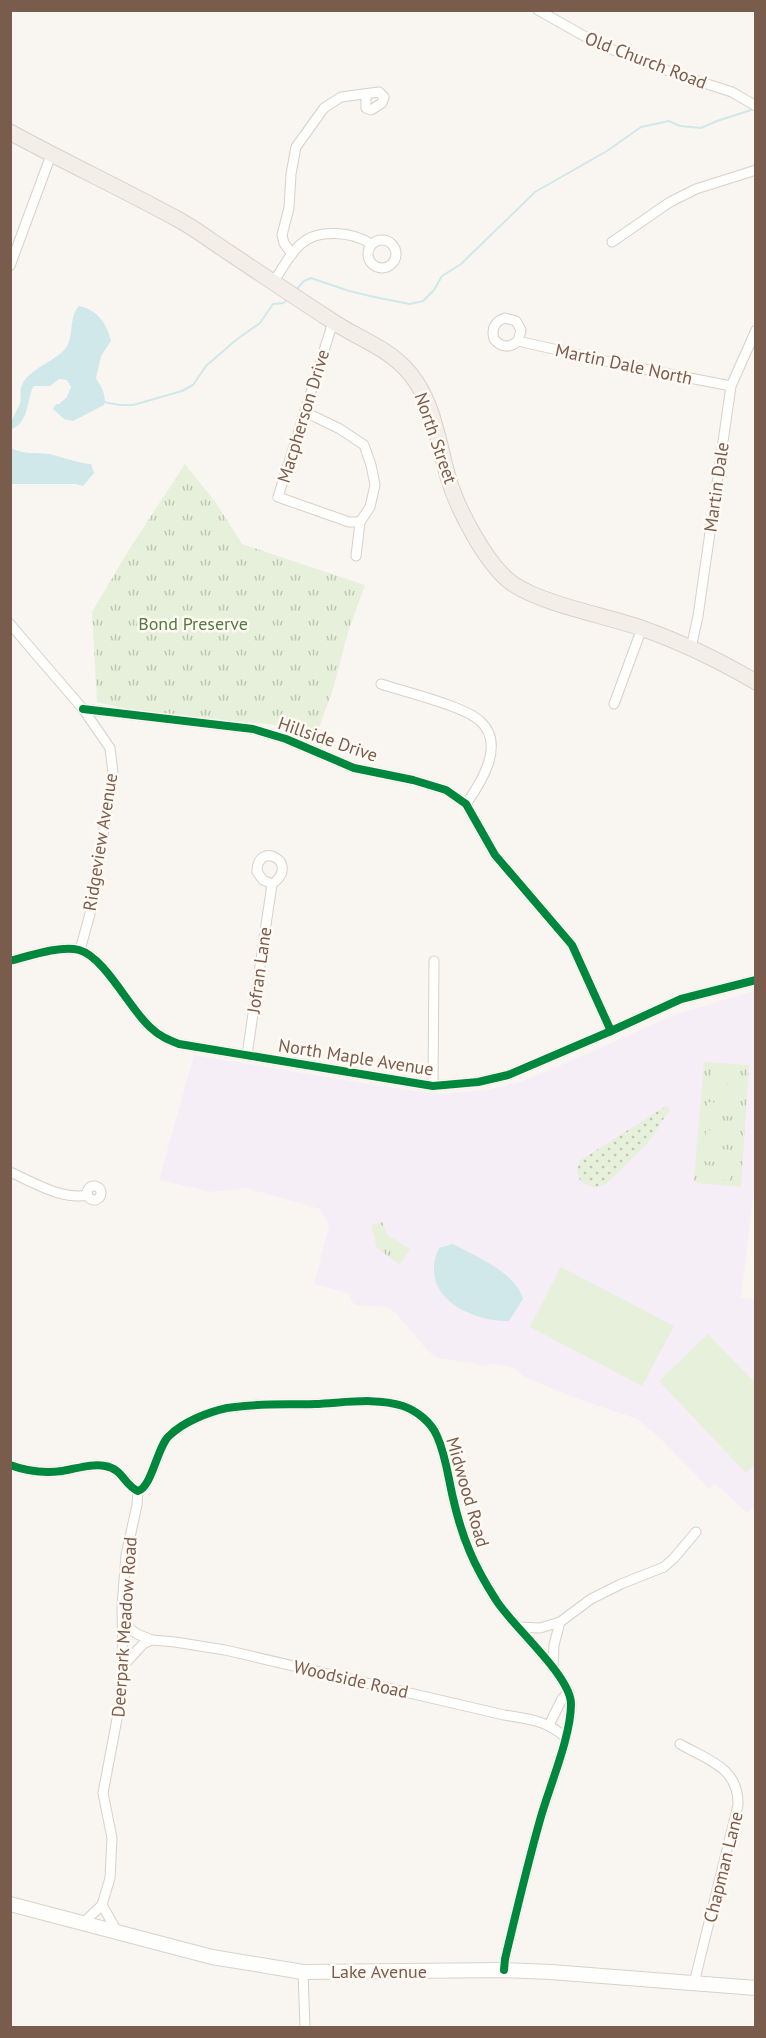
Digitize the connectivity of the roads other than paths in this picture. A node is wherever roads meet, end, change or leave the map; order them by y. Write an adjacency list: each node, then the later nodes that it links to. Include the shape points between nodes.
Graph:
1 (538, 10): 3 (street, Old Church Road, via 600,45 732,92)
2 (366, 95): 9 (street, via 341,97 324,108 296,147 282,235)
3 (756, 105)
4 (10, 132): 5 (main road, North Street)
5 (51, 155): 10 (street); 11 (main road, North Street, via 181,221)
6 (756, 170): 7 (street, via 696,189)
7 (612, 242)
8 (371, 244): 9 (street, via 331,234 304,242)
9 (292, 254): 11 (street)
10 (10, 266)
11 (273, 282): 12 (main road, North Street)
12 (333, 322): 16 (street, Macpherson Drive); 20 (main road, North Street, via 403,365 423,391 449,480 467,522 481,547 512,583)
13 (756, 330): 15 (street, Martin Dale)
14 (518, 341): 15 (street, Martin Dale North)
15 (731, 386): 21 (street, Martin Dale)
16 (305, 412): 17 (street, via 364,445 375,485 370,507); 17 (street, Macpherson Drive, via 278,497 349,522)
17 (360, 522): 18 (street)
18 (356, 556)
19 (10, 624): 25 (street, Ridgeview Avenue)
20 (642, 628): 21 (main road, North Street); 24 (street)
21 (691, 648): 22 (main road, North Street)
22 (756, 682)
23 (381, 684): 26 (street, via 468,713 482,722 490,737 491,756 478,787)
24 (614, 704)
25 (83, 709): 26 (street, Hillside Drive, via 253,729 354,768 446,790); 28 (street, Ridgeview Avenue, via 110,748 113,773 91,910)
26 (465, 804): 32 (street, Hillside Drive, via 495,855 572,945)
27 (272, 884): 33 (street, Jofran Lane)
28 (80, 950): 29 (street, via 63,949); 33 (street, North Maple Avenue, via 98,963 163,1038)
29 (10, 961)
30 (434, 961): 34 (street)
31 (756, 980): 32 (street, North Maple Avenue, via 681,999)
32 (611, 1031): 34 (street, North Maple Avenue, via 508,1075)
33 (247, 1055): 34 (street, North Maple Avenue)
34 (433, 1086)
35 (10, 1172): 36 (street, via 61,1194)
36 (88, 1195)
37 (10, 1465): 38 (street, via 50,1472 106,1466 121,1473)
38 (138, 1491): 41 (street, Deerpark Meadow Road, via 126,1555); 42 (street, Midwood Road, via 145,1487 168,1436 207,1414 253,1405 370,1402 401,1406 425,1420 436,1434 468,1553 498,1604)
39 (696, 1532): 40 (street, via 664,1567 591,1599)
40 (560, 1622): 42 (street, via 540,1628); 45 (street)
41 (123, 1623): 43 (street, Woodside Road); 44 (street, Deerpark Meadow Road)
42 (518, 1627): 45 (street, Midwood Road)
43 (152, 1640): 44 (street, via 143,1644); 47 (street, Woodside Road, via 225,1650)
44 (123, 1666): 51 (street, Deerpark Meadow Road, via 103,1793 112,1838 110,1878)
45 (553, 1667): 46 (street, Midwood Road)
46 (569, 1692): 47 (street); 48 (street, via 571,1706)
47 (549, 1725): 48 (street, Woodside Road)
48 (565, 1737): 54 (street, via 525,1873)
49 (680, 1744): 56 (street, Chapman Lane, via 722,1767 738,1794)
50 (10, 1904): 52 (main road, Lake Avenue)
51 (102, 1905): 52 (street); 53 (street)
52 (83, 1923): 53 (main road, Lake Avenue)
53 (118, 1934): 55 (main road, Lake Avenue)
54 (504, 1970): 55 (main road, Lake Avenue); 56 (main road, Lake Avenue)
55 (303, 1972): 58 (street)
56 (694, 1983): 57 (main road, Lake Avenue)
57 (756, 1988)
58 (305, 2028)

